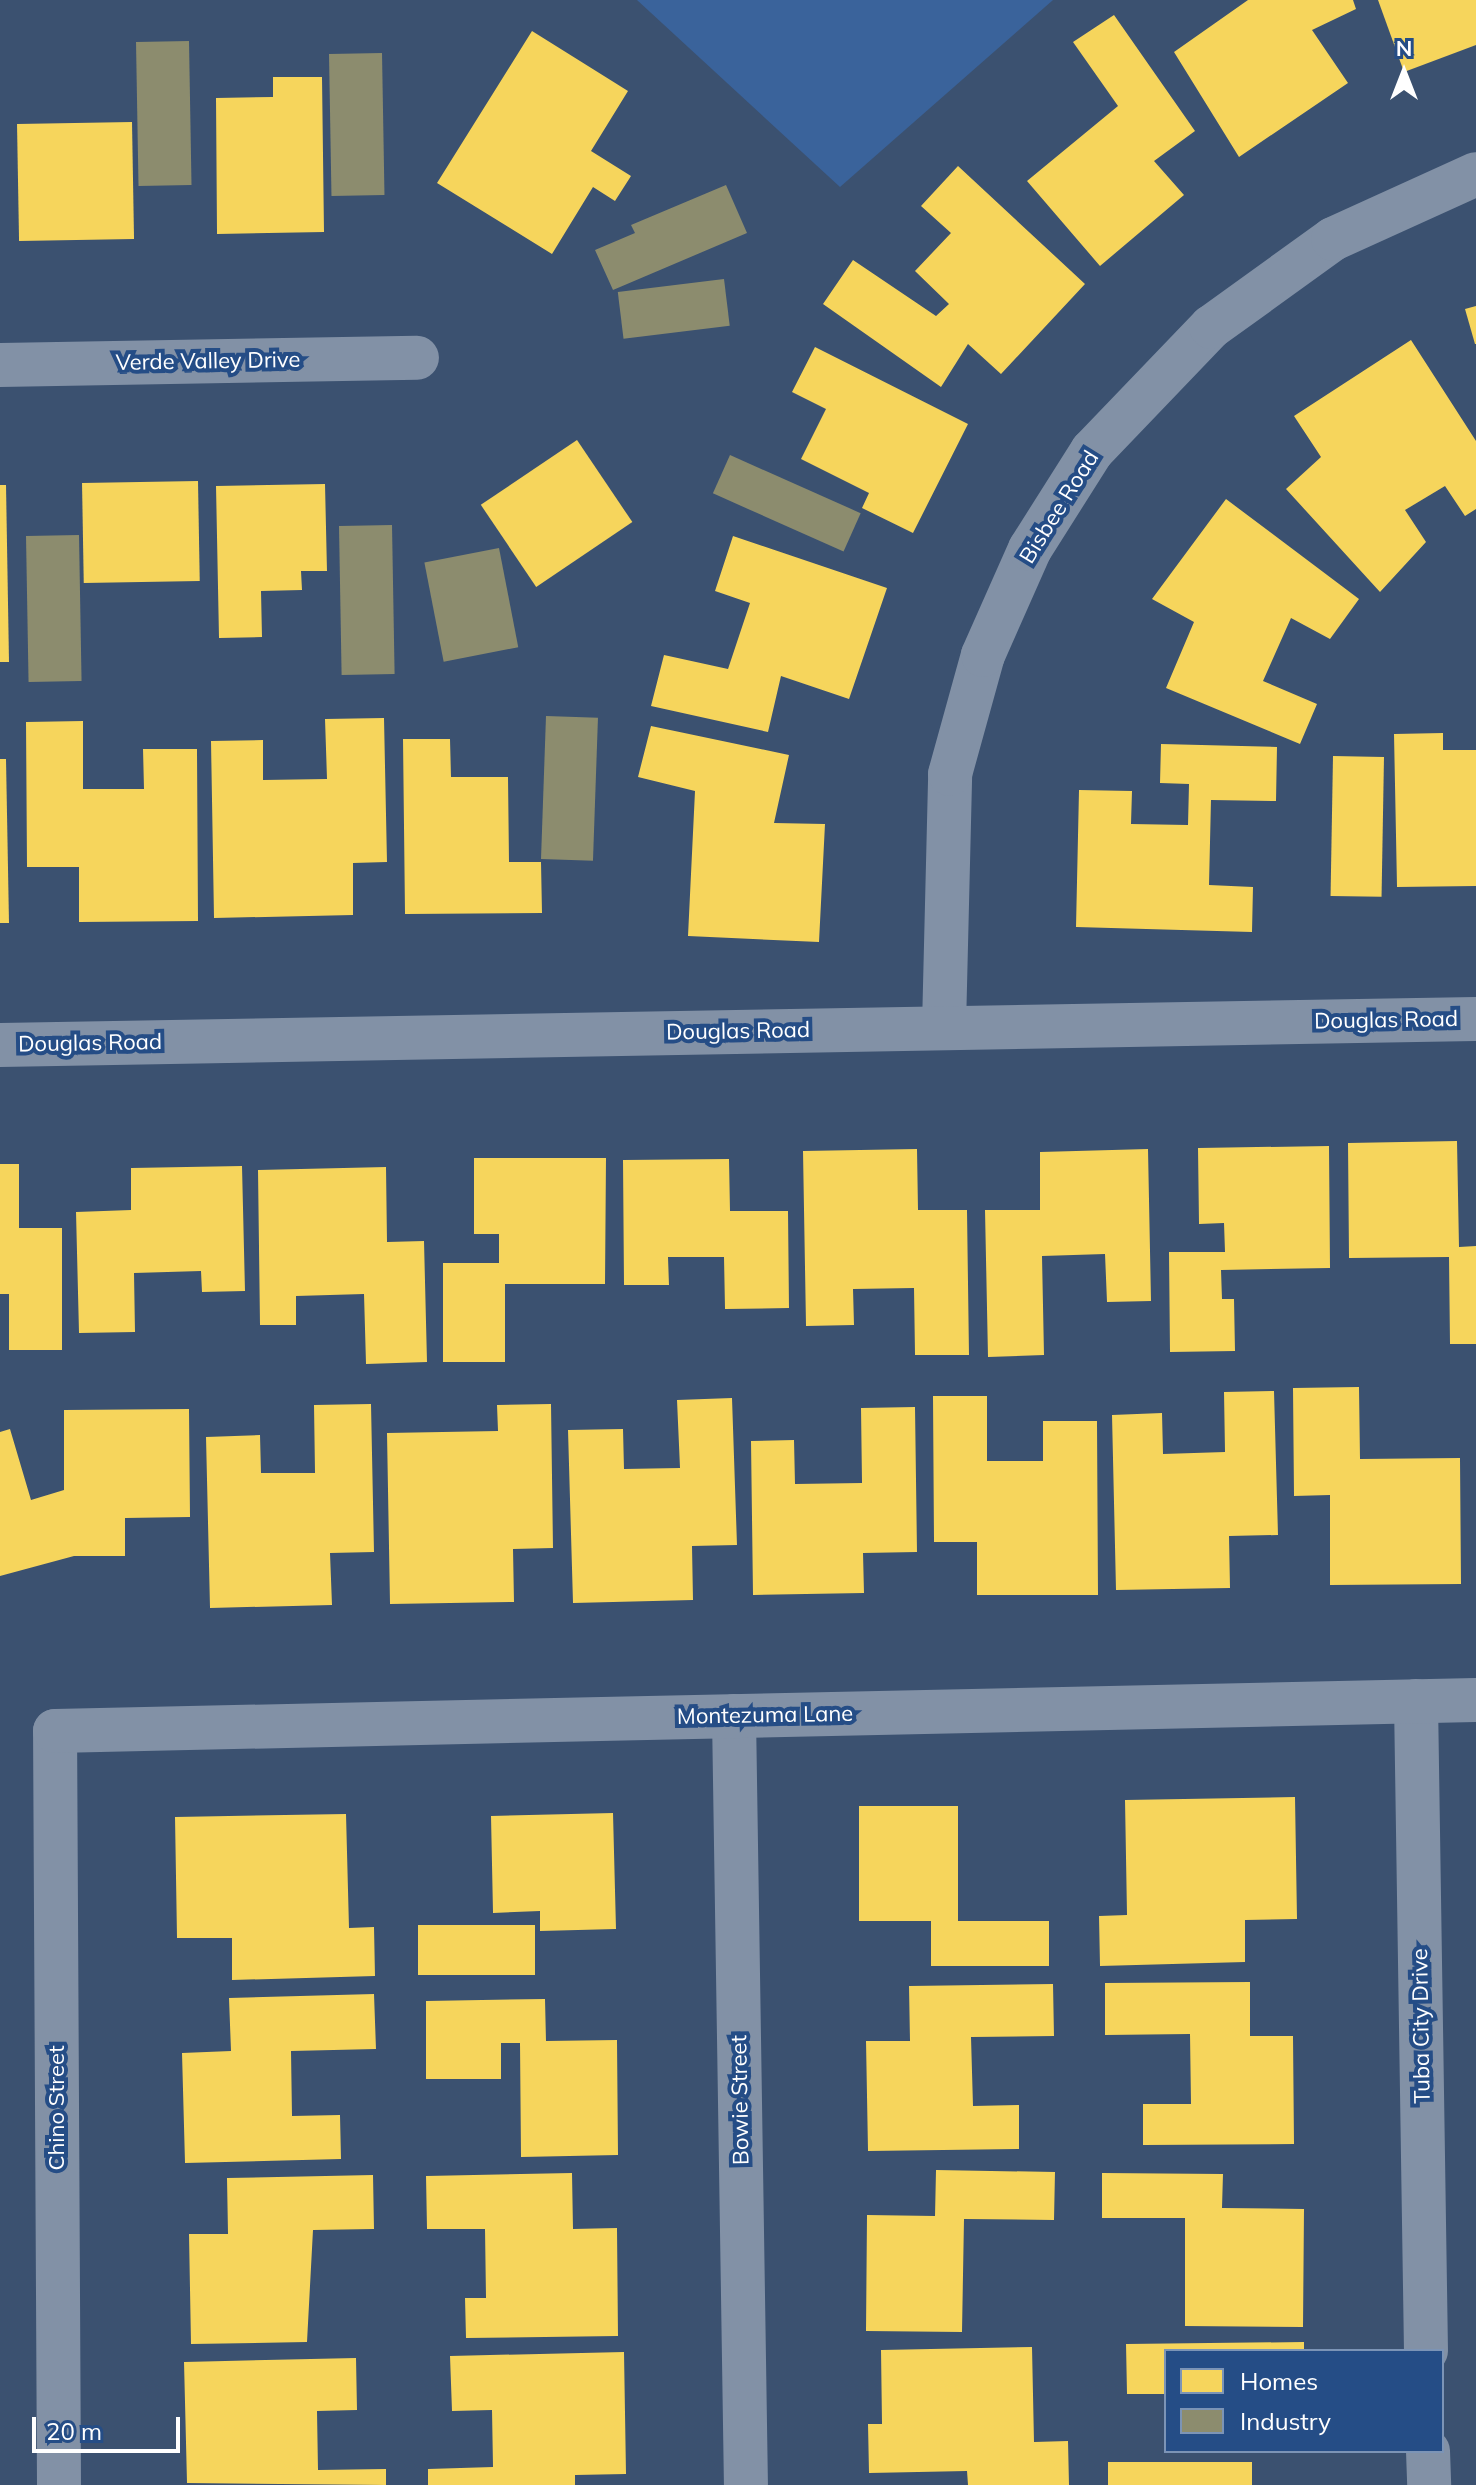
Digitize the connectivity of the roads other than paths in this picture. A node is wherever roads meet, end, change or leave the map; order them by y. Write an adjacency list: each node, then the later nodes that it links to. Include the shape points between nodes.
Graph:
1 (1476, 174): 5 (street, Bisbee Road, via 1333,239 1211,327 1092,451 1037,537 983,655 950,774)
2 (417, 358): 3 (street, Verde Valley Drive)
3 (0, 365)
4 (1476, 1019): 5 (street, Douglas Road)
5 (944, 1027): 6 (street, Douglas Road)
6 (0, 1045)
7 (1476, 1700): 8 (street, Montezuma Lane)
8 (1416, 1701): 9 (street, Montezuma Lane); 11 (street, Tuba City Drive)
9 (734, 1716): 10 (street, Montezuma Lane); 14 (street, Bowie Street)
10 (55, 1731): 13 (street, Chino Street)
11 (1426, 2349)
12 (1428, 2453): 15 (street)
13 (59, 2485)
14 (746, 2485)
15 (1429, 2485)

